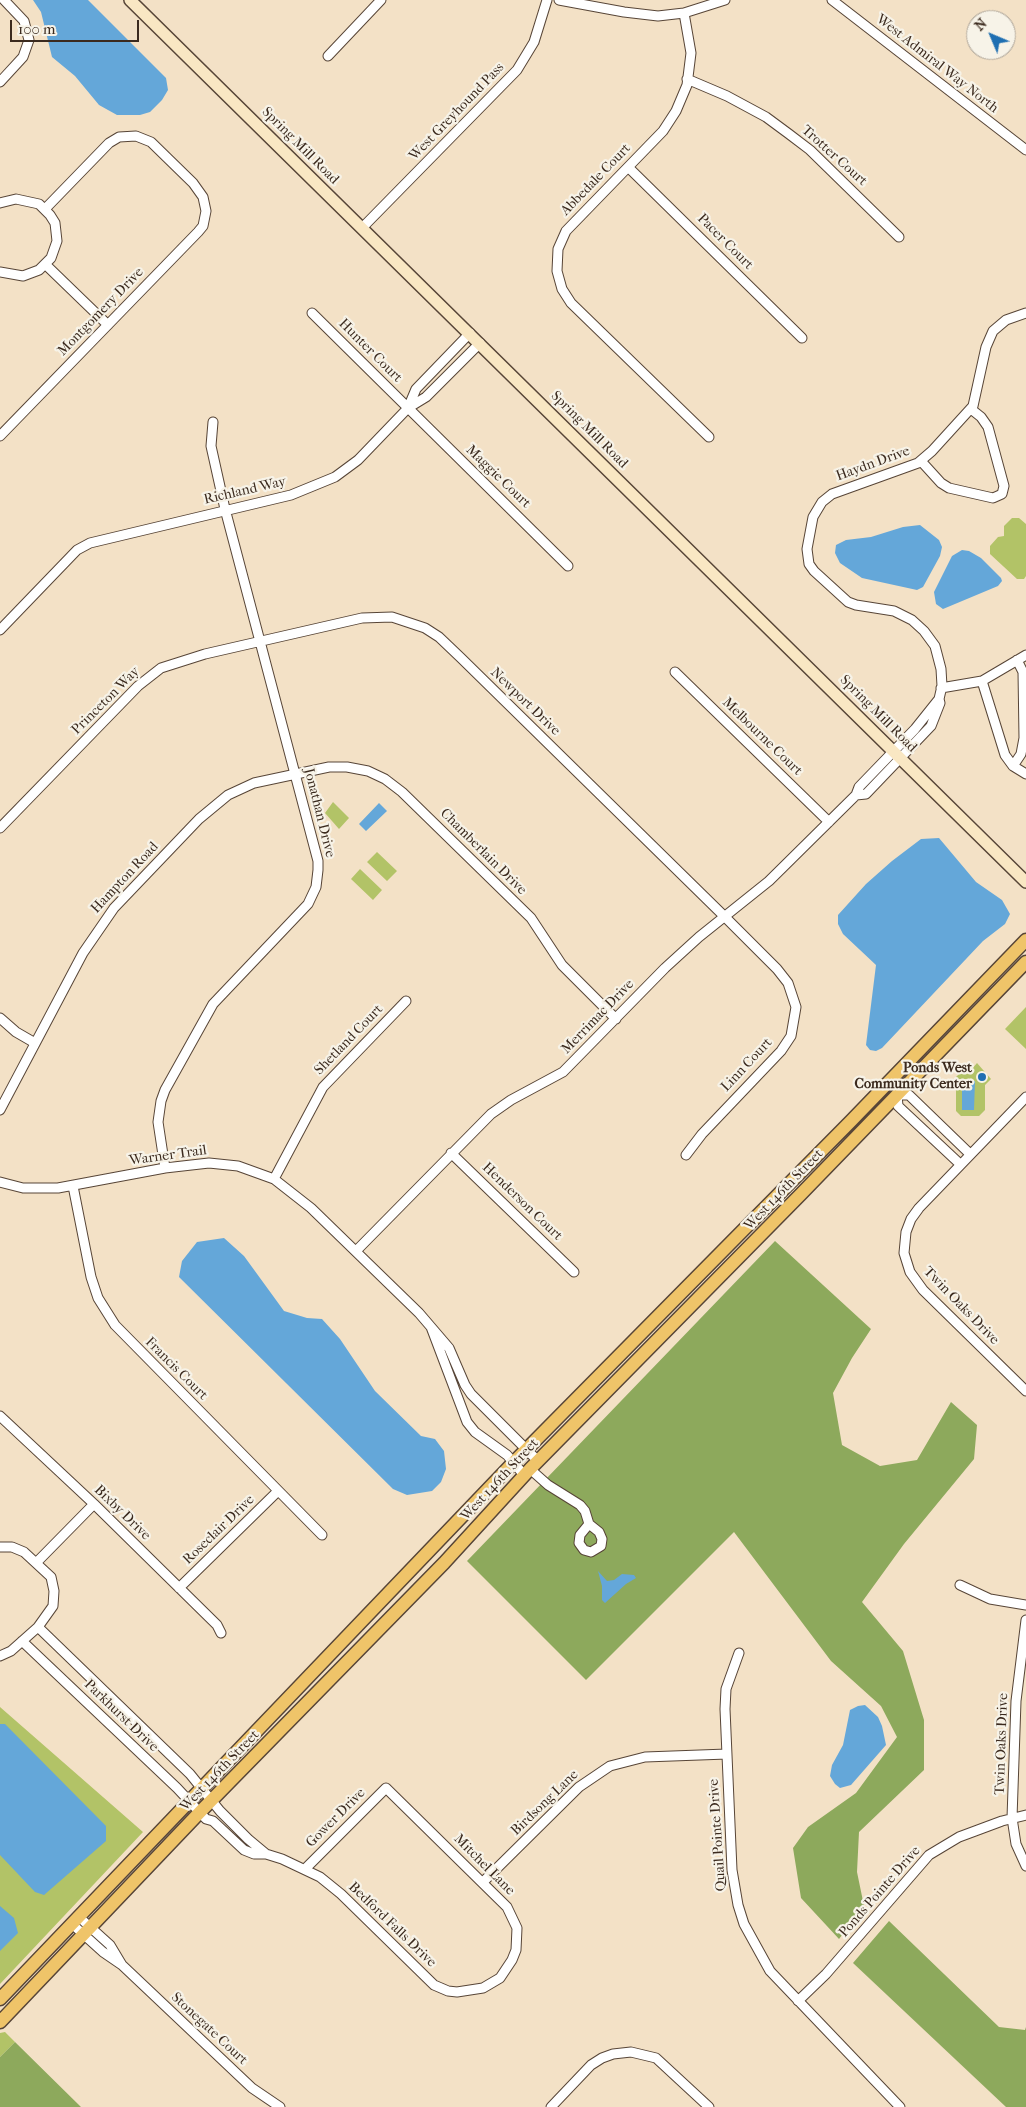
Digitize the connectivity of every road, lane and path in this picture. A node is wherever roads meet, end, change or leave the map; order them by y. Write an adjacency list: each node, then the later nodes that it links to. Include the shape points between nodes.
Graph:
1 (4, 0): 11 (street, via 24,21 29,40 23,57)
2 (130, 0): 16 (street, Spring Mill Road)
3 (381, 0): 9 (street)
4 (547, 0): 16 (street, West Greyhound Pass, via 534,42 517,70)
5 (559, 0): 8 (street, via 644,15)
6 (725, 0): 8 (street)
7 (832, 0): 12 (street, West Admiral Way North)
8 (684, 13): 10 (street, Abbedale Court, via 691,53)
9 (328, 56)
10 (687, 80): 13 (street, Abbedale Court, via 669,123); 17 (street, Trotter Court, via 727,96 789,134 810,150)
11 (0, 82)
12 (1026, 150)
13 (628, 167): 24 (street, Pacer Court); 30 (street, Abbedale Court, via 566,231 558,250 559,280 571,303)
14 (0, 203): 15 (street, via 24,199)
15 (45, 209): 18 (street, via 55,223 57,241); 22 (street, Montgomery Drive, via 109,144 126,136 151,142 193,183 204,200 204,221 198,232)
16 (362, 228): 23 (street, Spring Mill Road)
17 (899, 237)
18 (46, 265): 19 (street, via 22,276); 22 (street)
19 (0, 272)
20 (312, 313): 26 (street, Hunter Court)
21 (1026, 313): 27 (street, via 1006,320 993,331)
22 (108, 324): 29 (street, Montgomery Drive)
23 (470, 333): 25 (street, Spring Mill Road); 26 (street, via 416,389)
24 (802, 338)
25 (480, 343): 26 (street, Richland Way, via 426,397); 41 (street, Spring Mill Road)
26 (408, 408): 32 (street, Richland Way, via 358,460 323,483 291,494); 33 (street, Maggie Court)
27 (971, 409): 31 (street, Haydn Drive); 31 (street, via 988,427 1004,486 1002,494 994,498 949,488)
28 (214, 422): 32 (street, Jonathan Drive, via 211,446)
29 (0, 436)
30 (709, 437)
31 (921, 461): 40 (street, Haydn Drive, via 826,497 813,516 806,549 814,571 848,602 894,611 924,631 938,656)
32 (224, 509): 34 (street, Richland Way, via 90,543 77,550); 35 (street, Jonathan Drive)
33 (568, 566)
34 (0, 630)
35 (260, 642): 43 (street, Jonathan Drive); 46 (street, Princeton Way, via 176,662 150,675); 48 (street, Newport Drive, via 375,617 401,618 426,628 468,664)
36 (1026, 654): 37 (street)
37 (1017, 660): 39 (street); 42 (street, via 1022,672 1024,738 1021,754)
38 (675, 672): 45 (street, Melbourne Court)
39 (982, 681): 40 (street); 42 (street, via 1005,755)
40 (942, 688): 41 (street, Merrimac Drive, via 938,711 931,726)
41 (898, 755): 45 (street, Merrimac Drive, via 866,794 856,796); 47 (street, Spring Mill Road)
42 (1013, 766): 44 (street)
43 (295, 774): 53 (street, Chamberlain Drive, via 347,767 376,775 394,785 531,918 562,965); 54 (street, Hampton Road, via 254,783 216,803 114,908 99,927); 62 (street, Jonathan Drive, via 318,861 316,887 308,904 218,997 202,1021 161,1101 158,1132)
44 (1026, 774)
45 (829, 822): 48 (street, Merrimac Drive, via 770,881)
46 (0, 828)
47 (1026, 882)
48 (725, 917): 53 (street, Merrimac Drive, via 699,937); 60 (street, Linn Court, via 784,976 794,998 796,1016 791,1036 781,1051)
49 (1026, 940): 55 (main road, West 146th Street)
50 (1026, 962): 56 (main road, West 146th Street)
51 (406, 1001): 63 (street, Shetland Court, via 322,1087)
52 (0, 1018): 54 (street)
53 (616, 1019): 59 (street, Merrimac Drive, via 563,1072 501,1107)
54 (35, 1043): 58 (street, Hampton Road)
55 (886, 1085): 56 (street); 66 (main road, West 146th Street)
56 (897, 1095): 61 (street, via 898,1106); 61 (street, via 909,1095); 67 (main road, West 146th Street)
57 (1026, 1097): 61 (street, Twin Oaks Drive)
58 (0, 1110)
59 (451, 1153): 68 (street, Merrimac Drive); 69 (street, Henderson Court)
60 (686, 1155)
61 (965, 1159): 73 (street, Twin Oaks Drive, via 911,1219 904,1242 906,1263 923,1290)
62 (166, 1168): 63 (street, Warner Trail, via 225,1164); 65 (street, Warner Trail)
63 (274, 1179): 68 (street, Warner Trail, via 294,1192)
64 (0, 1182): 65 (street, Warner Trail, via 24,1188)
65 (73, 1186): 78 (street, Francis Court, via 91,1277 106,1311 125,1336)
66 (741, 1231): 67 (main road); 75 (main road, West 146th Street)
67 (753, 1243): 77 (main road, West 146th Street)
68 (356, 1251): 70 (street, Warner Trail)
69 (574, 1272)
70 (430, 1327): 71 (street, Warner Trail, via 449,1348); 72 (street, Warner Trail)
71 (465, 1384): 72 (street); 75 (street, Warner Trail, via 484,1409)
72 (454, 1390): 76 (street, Warner Trail, via 467,1422 475,1432)
73 (1026, 1391)
74 (0, 1416): 79 (street, Bixby Drive)
75 (527, 1450): 76 (main road, West 146th Street); 77 (street, Warner Trail)
76 (514, 1462): 77 (street, Warner Trail); 94 (main road, West 146th Street)
77 (530, 1468): 80 (street, via 548,1485 580,1505); 97 (main road, West 146th Street, via 444,1563)
78 (278, 1490): 81 (street, Francis Court); 85 (street, Roseclair Drive)
79 (94, 1504): 83 (street); 85 (street, Bixby Drive)
80 (589, 1524)
81 (322, 1534)
82 (0, 1547): 83 (street, via 24,1552)
83 (36, 1563): 88 (street, via 51,1577 54,1591 53,1606)
84 (960, 1585): 86 (street, via 990,1599)
85 (179, 1588): 89 (street, Bixby Drive, via 217,1625)
86 (1026, 1605)
87 (1026, 1620): 100 (street, Twin Oaks Drive, via 1016,1701)
88 (38, 1626): 90 (street); 94 (street, Parkhurst Drive)
89 (221, 1633)
90 (22, 1641): 92 (street); 96 (street, Parkhurst Drive)
91 (739, 1653): 93 (street, Quail Pointe Drive, via 725,1697)
92 (0, 1656)
93 (727, 1754): 104 (street, Birdsong Lane, via 646,1757 610,1766 579,1787); 109 (street, Quail Pointe Drive, via 732,1870 738,1905 762,1960)
94 (201, 1788): 96 (main road, West 146th Street); 97 (street, Parkhurst Drive)
95 (386, 1788): 103 (street, Gower Drive); 104 (street, Mitchel Lane)
96 (189, 1800): 98 (street, Parkhurst Drive); 105 (main road, West 146th Street)
97 (211, 1801): 98 (main road, West 146th Street); 101 (street, Bedford Falls Drive)
98 (201, 1812): 101 (street, Bedford Falls Drive, via 244,1850); 106 (main road, West 146th Street)
99 (1026, 1815): 100 (street, Ponds Pointe Drive)
100 (1012, 1818): 102 (street, Twin Oaks Drive, via 1016,1844); 109 (street, Ponds Pointe Drive, via 959,1837 929,1855 826,1974)
101 (266, 1854): 103 (street, Bedford Falls Drive)
102 (1026, 1866)
103 (306, 1868): 107 (street, Bedford Falls Drive, via 341,1894 441,1989 475,1991)
104 (483, 1882): 107 (street, Mitchel Lane, via 507,1907 517,1928 516,1950)
105 (75, 1921): 106 (street, Stonegate Court); 108 (main road, West 146th Street)
106 (88, 1932): 110 (main road, West 146th Street); 111 (street, Stonegate Court, via 107,1956 122,1965)
107 (500, 1978)
108 (0, 1999)
109 (798, 2001): 115 (street, Quail Pointe Drive)
110 (0, 2022)
111 (265, 2104): 112 (street, Stonegate Court)
112 (280, 2107)
113 (551, 2107): 114 (street, via 591,2066 620,2052 656,2058)
114 (709, 2107)
115 (900, 2107)

